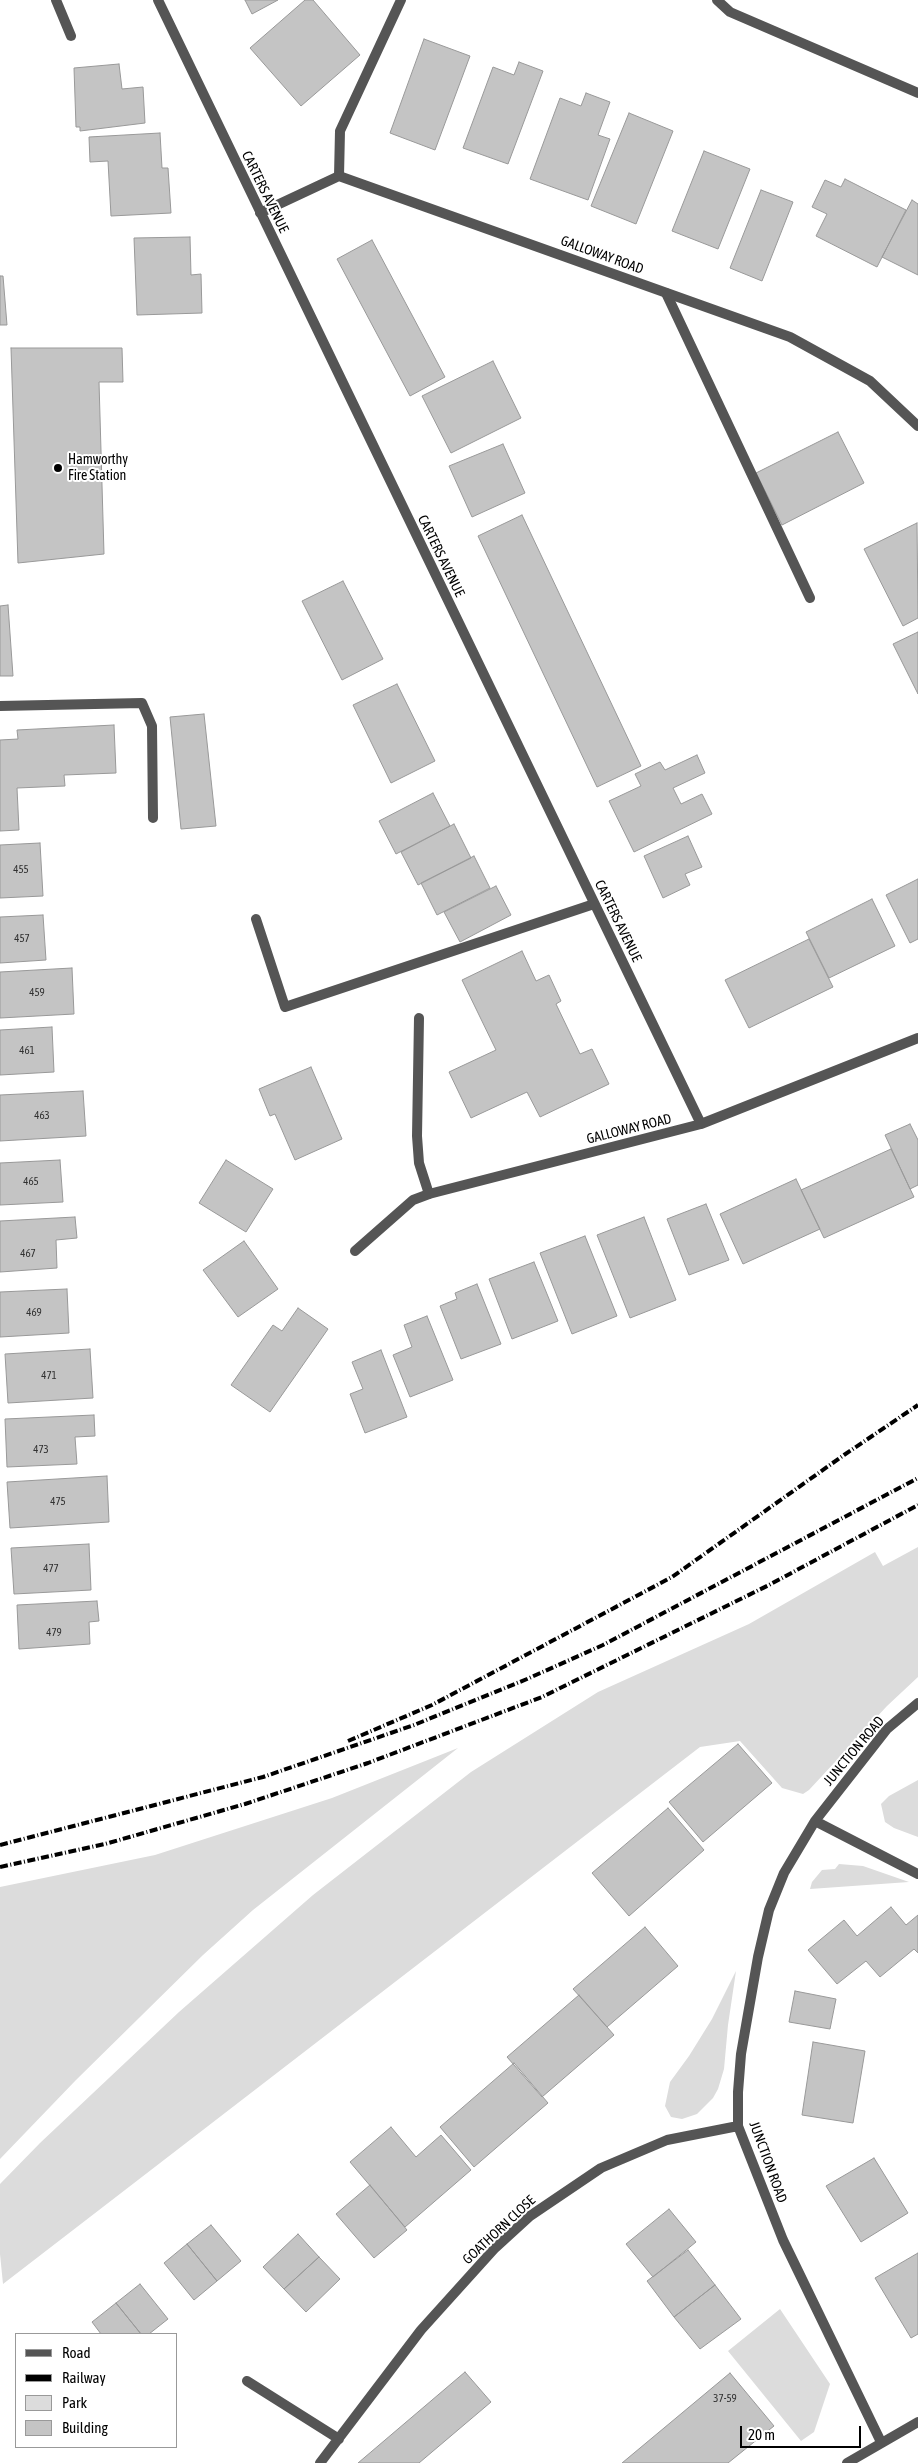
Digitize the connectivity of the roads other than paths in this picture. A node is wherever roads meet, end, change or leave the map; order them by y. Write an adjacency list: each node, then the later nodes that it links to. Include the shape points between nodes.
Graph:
1 (56, 0): 5 (street)
2 (158, 0): 8 (street, CARTERS AVENUE)
3 (401, 0): 7 (street, via 340,130)
4 (717, 0): 6 (street, via 730,12)
5 (71, 36)
6 (918, 94)
7 (338, 176): 8 (street); 9 (street, GALLOWAY ROAD)
8 (260, 213): 14 (street, CARTERS AVENUE)
9 (666, 293): 10 (street, GALLOWAY ROAD, via 790,337 870,381); 11 (street)
10 (918, 426)
11 (810, 598)
12 (0, 706): 13 (street, via 142,702 152,726)
13 (153, 818)
14 (594, 904): 15 (street, via 285,1007); 18 (street, CARTERS AVENUE)
15 (256, 919)
16 (419, 1018): 19 (street, via 417,1136 419,1163)
17 (918, 1038): 18 (street, GALLOWAY ROAD)
18 (701, 1124): 19 (street, GALLOWAY ROAD)
19 (429, 1194): 20 (street, GALLOWAY ROAD, via 412,1200)
20 (355, 1251)
21 (918, 1703): 22 (street, JUNCTION ROAD, via 888,1729)
22 (815, 1821): 23 (street); 24 (street, JUNCTION ROAD, via 784,1873 769,1910 741,2054)
23 (918, 1874)
24 (738, 2126): 27 (street, GOATHORN CLOSE, via 667,2140 601,2168 530,2216 495,2248 421,2330); 28 (street, JUNCTION ROAD, via 783,2240)
25 (247, 2381): 27 (street)
26 (918, 2422): 28 (street)
27 (339, 2439): 29 (street, GOATHORN CLOSE)
28 (881, 2442): 30 (street)
29 (320, 2463)
30 (847, 2463)

